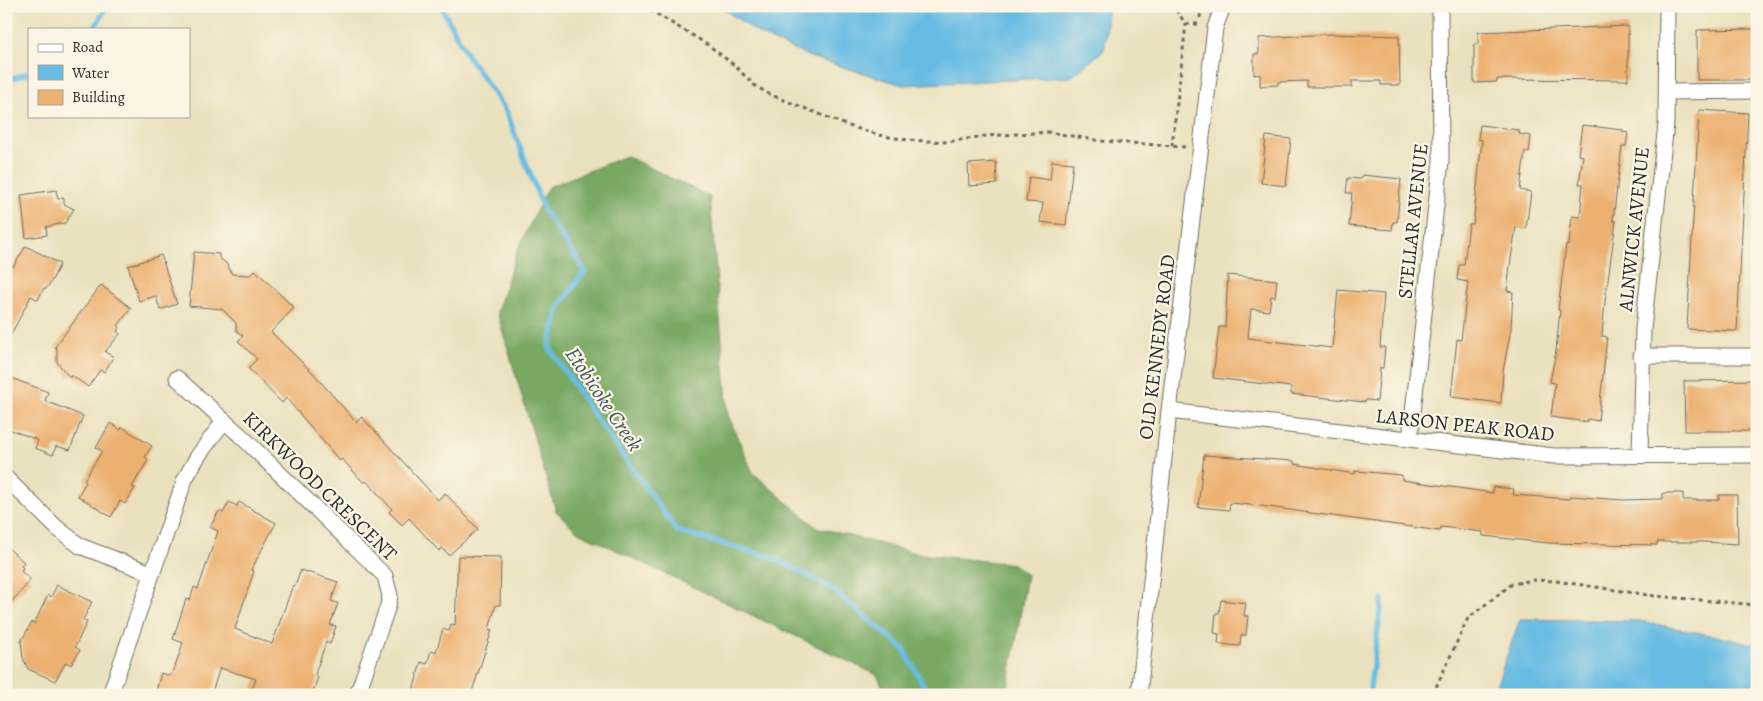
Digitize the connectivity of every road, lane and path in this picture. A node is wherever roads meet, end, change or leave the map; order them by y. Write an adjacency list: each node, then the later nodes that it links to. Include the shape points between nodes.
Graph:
1 (644, 6): 10 (path, via 707,44 754,86 850,126 883,136 947,142 1048,132 1102,141)
2 (1173, 6): 7 (path)
3 (1201, 6): 7 (path, via 1200,25)
4 (1223, 6): 11 (street, OLD KENNEDY ROAD, via 1215,28)
5 (1440, 6): 17 (street, STELLAR AVENUE, via 1441,161)
6 (1667, 6): 9 (street, ALNWICK AVENUE)
7 (1186, 24): 10 (path)
8 (1757, 91): 9 (street)
9 (1667, 92): 12 (street, ALNWICK AVENUE)
10 (1172, 146): 11 (path)
11 (1202, 148): 15 (street, OLD KENNEDY ROAD)
12 (1641, 356): 13 (street); 18 (street, ALNWICK AVENUE)
13 (1757, 356)
14 (178, 378): 16 (street, KIRKWOOD CRESCENT)
15 (1169, 411): 17 (street, LARSON PEAK ROAD); 25 (street, OLD KENNEDY ROAD)
16 (224, 421): 21 (street, KIRKWOOD CRESCENT, via 185,479); 24 (street, KIRKWOOD CRESCENT, via 385,576 390,596 388,606)
17 (1410, 439): 18 (street, LARSON PEAK ROAD, via 1554,456)
18 (1640, 455): 19 (street, LARSON PEAK ROAD)
19 (1757, 455)
20 (6, 478): 21 (street, via 80,546)
21 (150, 573): 23 (street, KIRKWOOD CRESCENT)
22 (1757, 605): 26 (path, via 1655,596 1556,581 1533,580 1512,584 1468,618)
23 (110, 695)
24 (357, 695)
25 (1139, 695)
26 (1434, 695)

